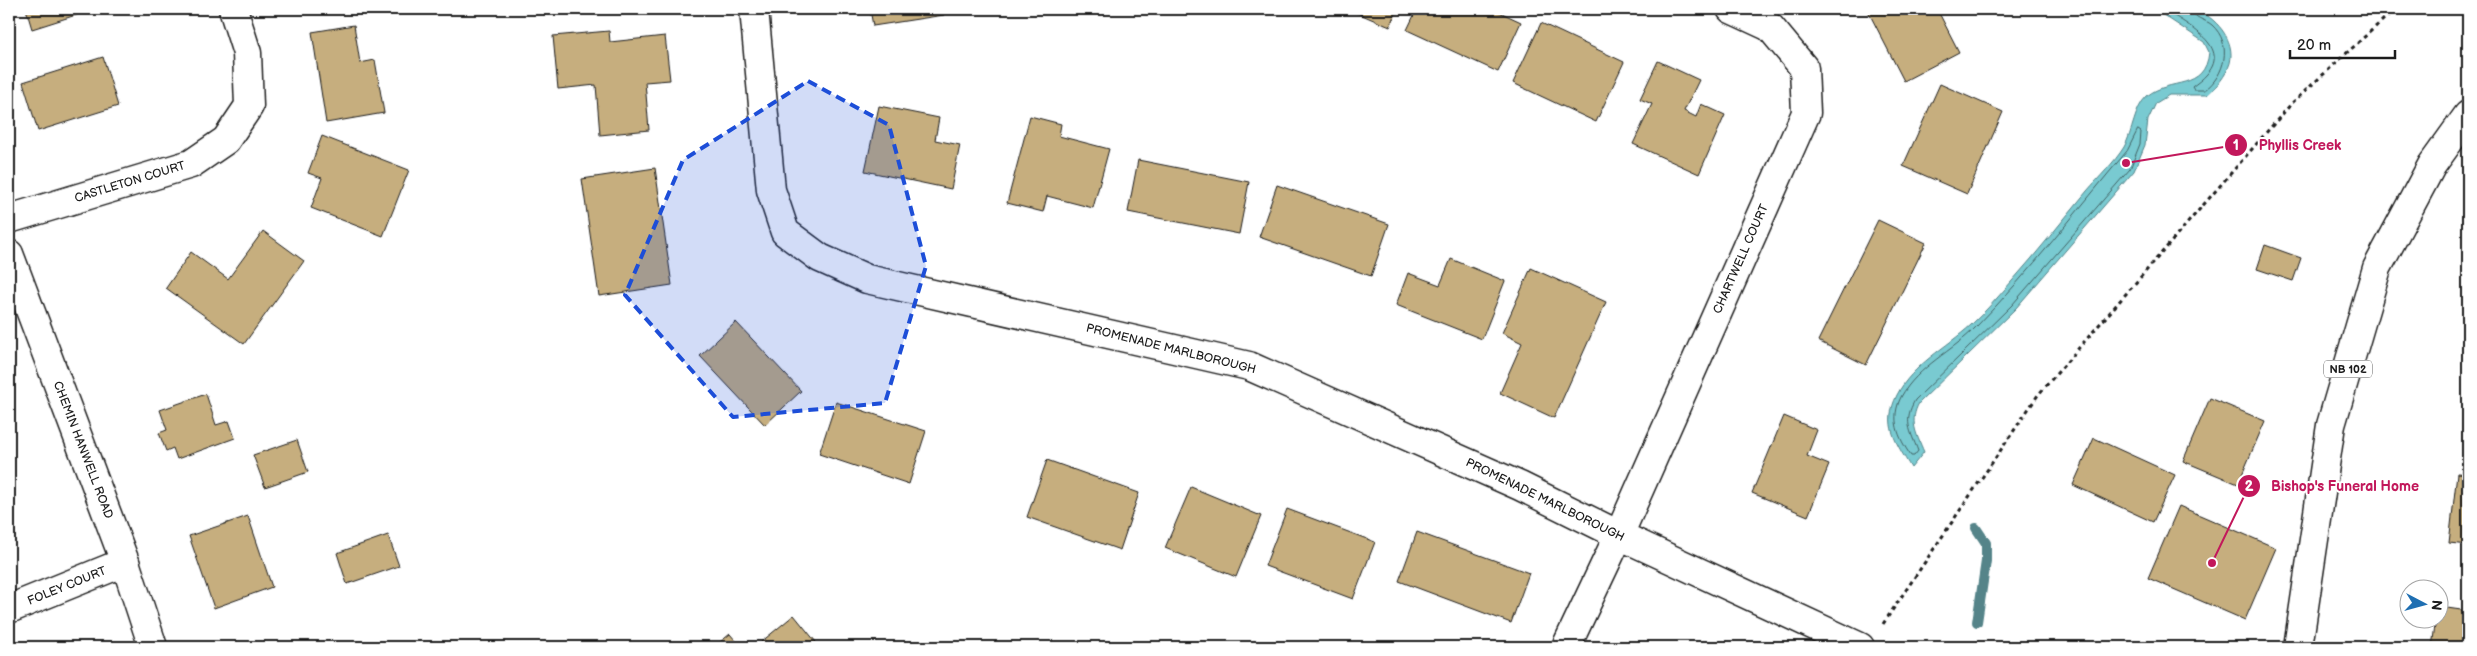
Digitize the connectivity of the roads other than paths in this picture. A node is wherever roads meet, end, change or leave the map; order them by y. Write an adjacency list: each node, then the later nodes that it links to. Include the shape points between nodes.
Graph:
1 (234, 9): 5 (street, CASTLETON COURT, via 247,53 249,106 226,140 191,164)
2 (754, 9): 7 (street, PROMENADE MARLBOROUGH, via 771,190 785,232 820,258 867,279 1249,366 1520,486)
3 (1730, 9): 7 (street, CHARTWELL COURT, via 1770,27 1804,68 1806,113)
4 (2468, 115): 13 (street, NB 102, via 2432,165 2377,268 2332,425)
5 (9, 218)
6 (9, 254): 8 (street, CHEMIN HANWELL ROAD)
7 (1618, 535): 11 (street, CHARTWELL COURT); 12 (street, PROMENADE MARLBOROUGH)
8 (125, 562): 9 (street, FOLEY COURT); 10 (street, CHEMIN HANWELL ROAD)
9 (9, 609)
10 (154, 647)
11 (1566, 647)
12 (1860, 647)
13 (2298, 647)

